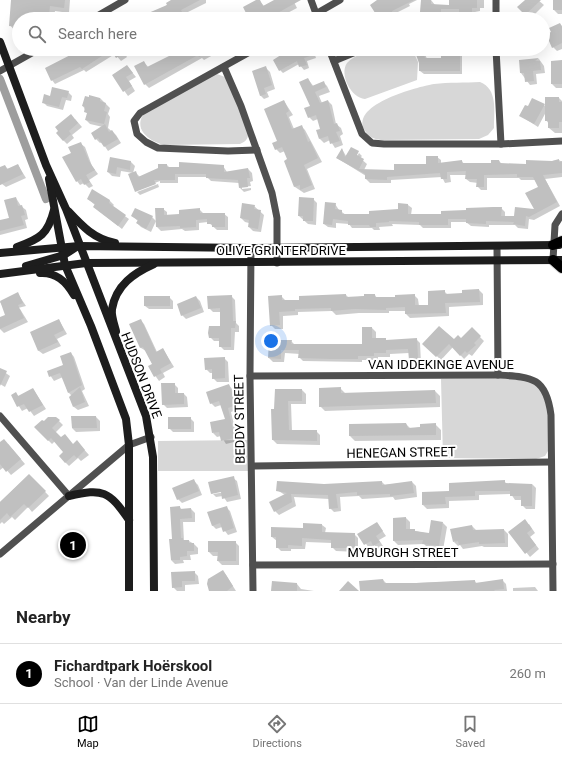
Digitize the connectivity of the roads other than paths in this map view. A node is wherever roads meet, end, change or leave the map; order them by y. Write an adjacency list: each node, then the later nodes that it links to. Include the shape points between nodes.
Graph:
1 (125, 0): 5 (street)
2 (311, 0): 6 (street)
3 (340, 0): 7 (street)
4 (496, 0): 8 (street)
5 (104, 12)
6 (316, 12)
7 (323, 12)
8 (496, 12)
9 (0, 42): 16 (street)
10 (27, 56): 16 (street)
11 (243, 56): 17 (street)
12 (332, 56): 15 (street)
13 (346, 56): 15 (street)
14 (496, 56): 20 (street)
15 (334, 61): 20 (street, via 362,134 372,143)
16 (9, 66): 18 (street); 22 (street)
17 (224, 67): 21 (street); 21 (street, via 140,113 134,121 135,129 146,142 165,149)
18 (0, 71)
19 (562, 142): 20 (street)
20 (501, 144)
21 (257, 150): 30 (street, via 275,207)
22 (46, 164): 23 (street); 24 (street)
23 (54, 208): 32 (street); 33 (street, via 51,223 45,233 34,242)
24 (66, 209): 27 (street, HUDSON DRIVE); 29 (street, via 83,228 98,238)
25 (562, 214): 26 (street, via 555,225)
26 (559, 243): 28 (street, OLIVE GRINTER DRIVE); 34 (street)
27 (79, 246): 29 (street, OLIVE GRINTER DRIVE); 32 (street, OLIVE GRINTER DRIVE); 37 (street, HUDSON DRIVE)
28 (497, 246): 30 (street, OLIVE GRINTER DRIVE); 35 (street)
29 (133, 247): 31 (street, OLIVE GRINTER DRIVE)
30 (277, 247): 31 (street, OLIVE GRINTER DRIVE); 39 (street)
31 (251, 248): 38 (street, BEDDY STREET)
32 (63, 251): 33 (street, OLIVE GRINTER DRIVE); 40 (street); 42 (street)
33 (2, 252)
34 (558, 260): 35 (street, OLIVE GRINTER DRIVE); 41 (main road)
35 (497, 261): 39 (street, OLIVE GRINTER DRIVE); 45 (street)
36 (158, 262): 37 (street, OLIVE GRINTER DRIVE); 38 (street, OLIVE GRINTER DRIVE); 44 (street, via 139,270 124,282 116,296 112,310)
37 (86, 263): 40 (street, OLIVE GRINTER DRIVE); 44 (street, HUDSON DRIVE)
38 (250, 263): 39 (street, OLIVE GRINTER DRIVE); 46 (street, BEDDY STREET)
39 (277, 263)
40 (65, 265): 42 (street, OLIVE GRINTER DRIVE); 43 (street)
41 (562, 268)
42 (0, 274): 43 (street, via 48,272 59,276 71,290)
43 (91, 326): 49 (street, via 126,419)
44 (118, 348): 48 (street, HUDSON DRIVE, via 146,416)
45 (498, 375): 46 (street, VAN IDDEKINGE AVENUE); 50 (street, VAN IDDEKINGE AVENUE, via 530,378 543,388 551,415)
46 (250, 376): 51 (street, BEDDY STREET)
47 (0, 417): 52 (street)
48 (151, 437): 49 (street); 58 (street, HUDSON DRIVE)
49 (129, 445): 52 (street); 53 (street)
50 (551, 462): 51 (street, HENEGAN STREET); 55 (street, VAN IDDEKINGE AVENUE)
51 (252, 466): 56 (street, BEDDY STREET)
52 (69, 496): 53 (street, via 92,490 105,494 117,502); 54 (street)
53 (129, 520): 57 (street)
54 (0, 554)
55 (553, 564): 56 (street, MYBURGH STREET); 60 (street, VAN IDDEKINGE AVENUE)
56 (253, 565): 59 (street, BEDDY STREET)
57 (129, 591)
58 (154, 591)
59 (253, 591)
60 (553, 591)

